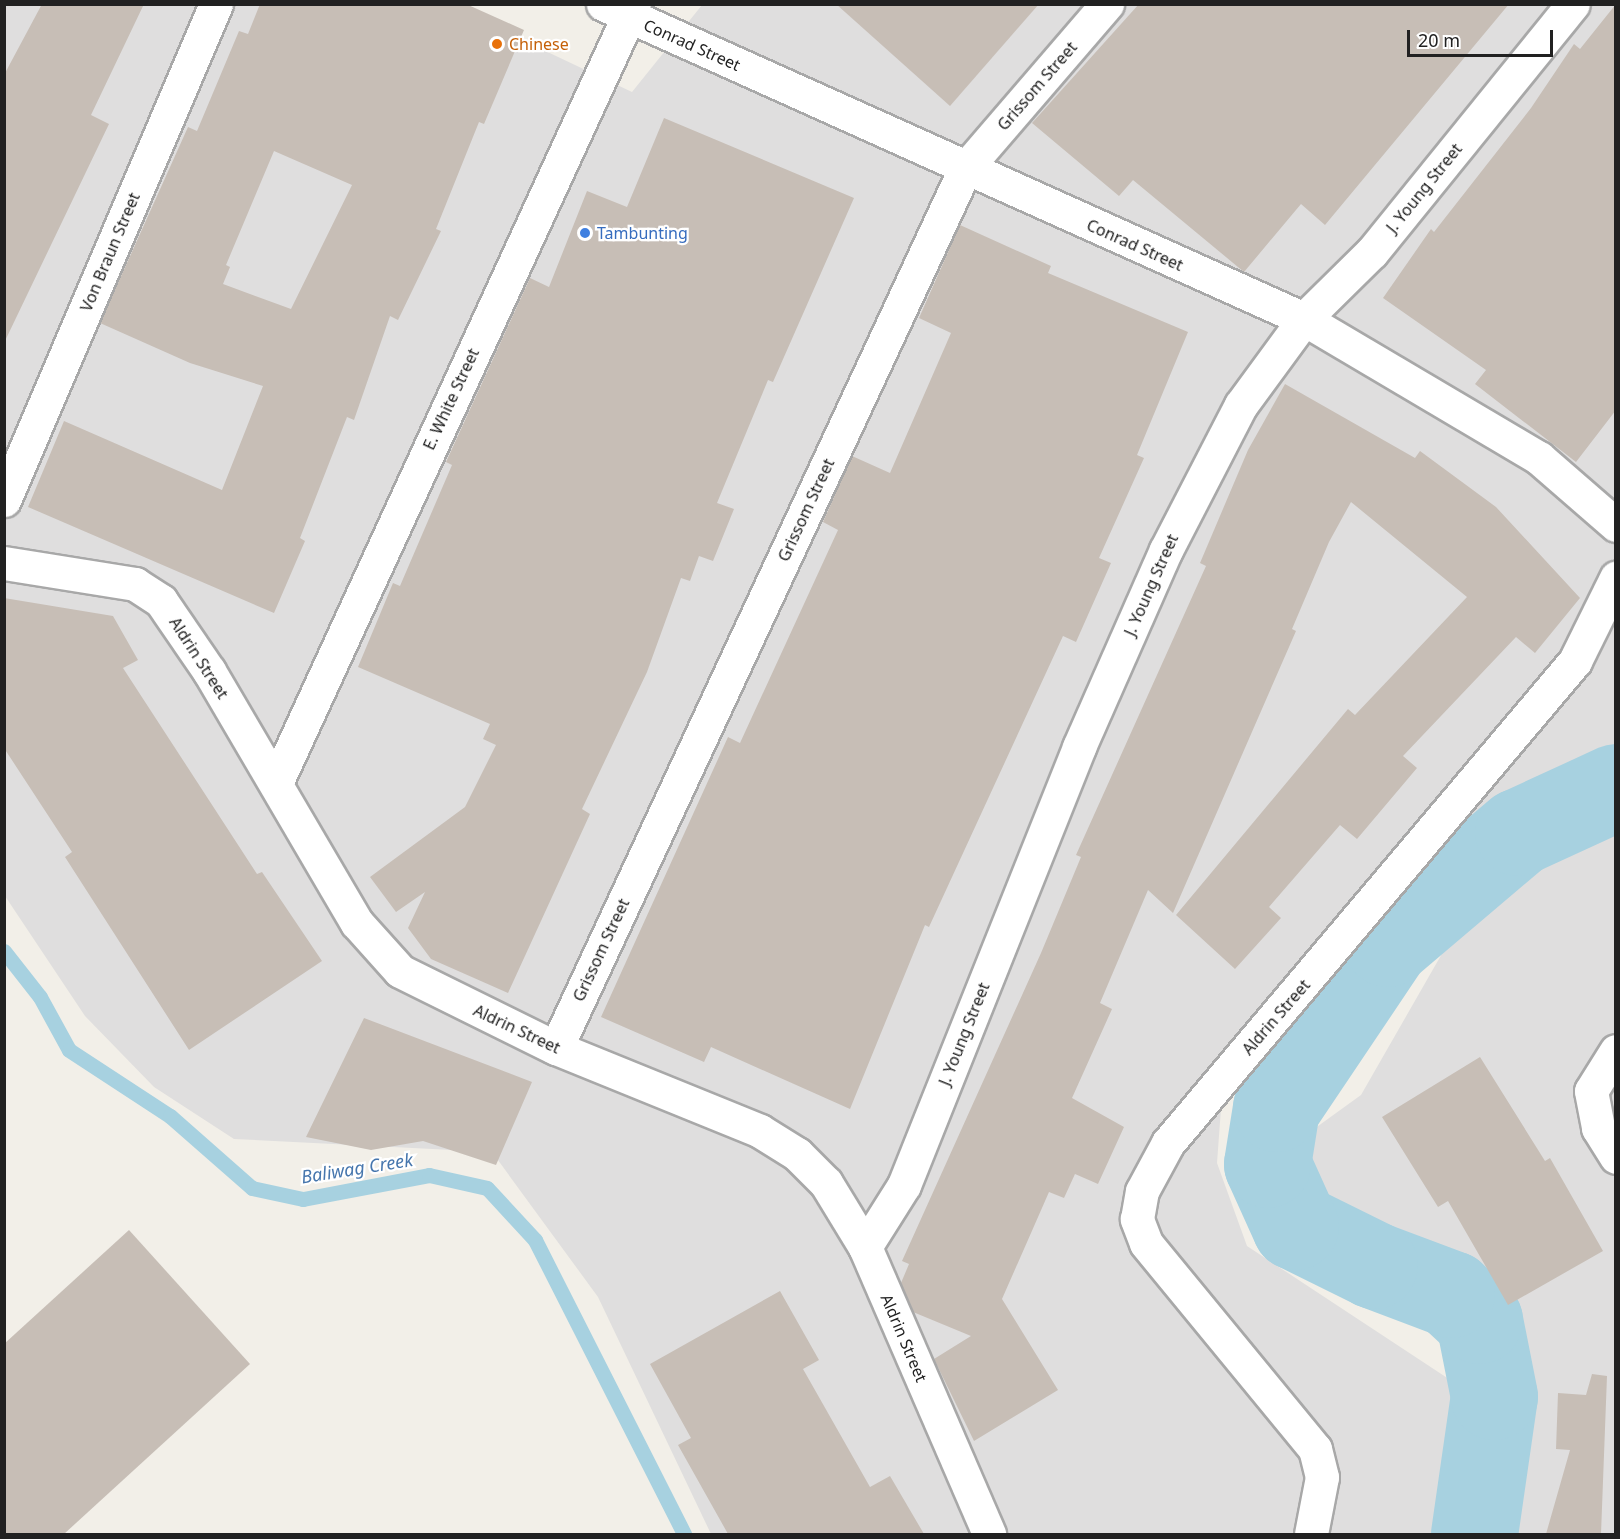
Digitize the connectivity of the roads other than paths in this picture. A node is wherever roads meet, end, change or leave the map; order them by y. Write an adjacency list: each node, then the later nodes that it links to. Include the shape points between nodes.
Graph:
1 (216, 4): 7 (street, Von Braun Street)
2 (1107, 4): 5 (street, Grissom Street)
3 (1572, 4): 6 (street, J. Young Street, via 1372,252)
4 (621, 8): 5 (street, Conrad Street); 11 (street, E. White Street)
5 (965, 169): 6 (street, Conrad Street); 12 (street, Grissom Street)
6 (1304, 320): 8 (street, Conrad Street, via 1539,458); 15 (street, J. Young Street, via 1241,405 1166,550 1079,747 904,1185)
7 (4, 500)
8 (1616, 525)
9 (4, 563): 11 (street, Aldrin Street, via 112,579 150,591 176,620)
10 (1616, 578): 17 (street, Aldrin Street, via 1575,661 1168,1143 1142,1191 1137,1219 1146,1243 1315,1449 1322,1478)
11 (276, 783): 12 (street, Aldrin Street, via 377,950 428,989)
12 (556, 1048): 15 (street, Aldrin Street, via 760,1131 797,1154 826,1183)
13 (1616, 1051): 14 (street, via 1591,1091 1598,1128)
14 (1616, 1157)
15 (865, 1247): 16 (street, Aldrin Street)
16 (989, 1534)
17 (1311, 1534)

